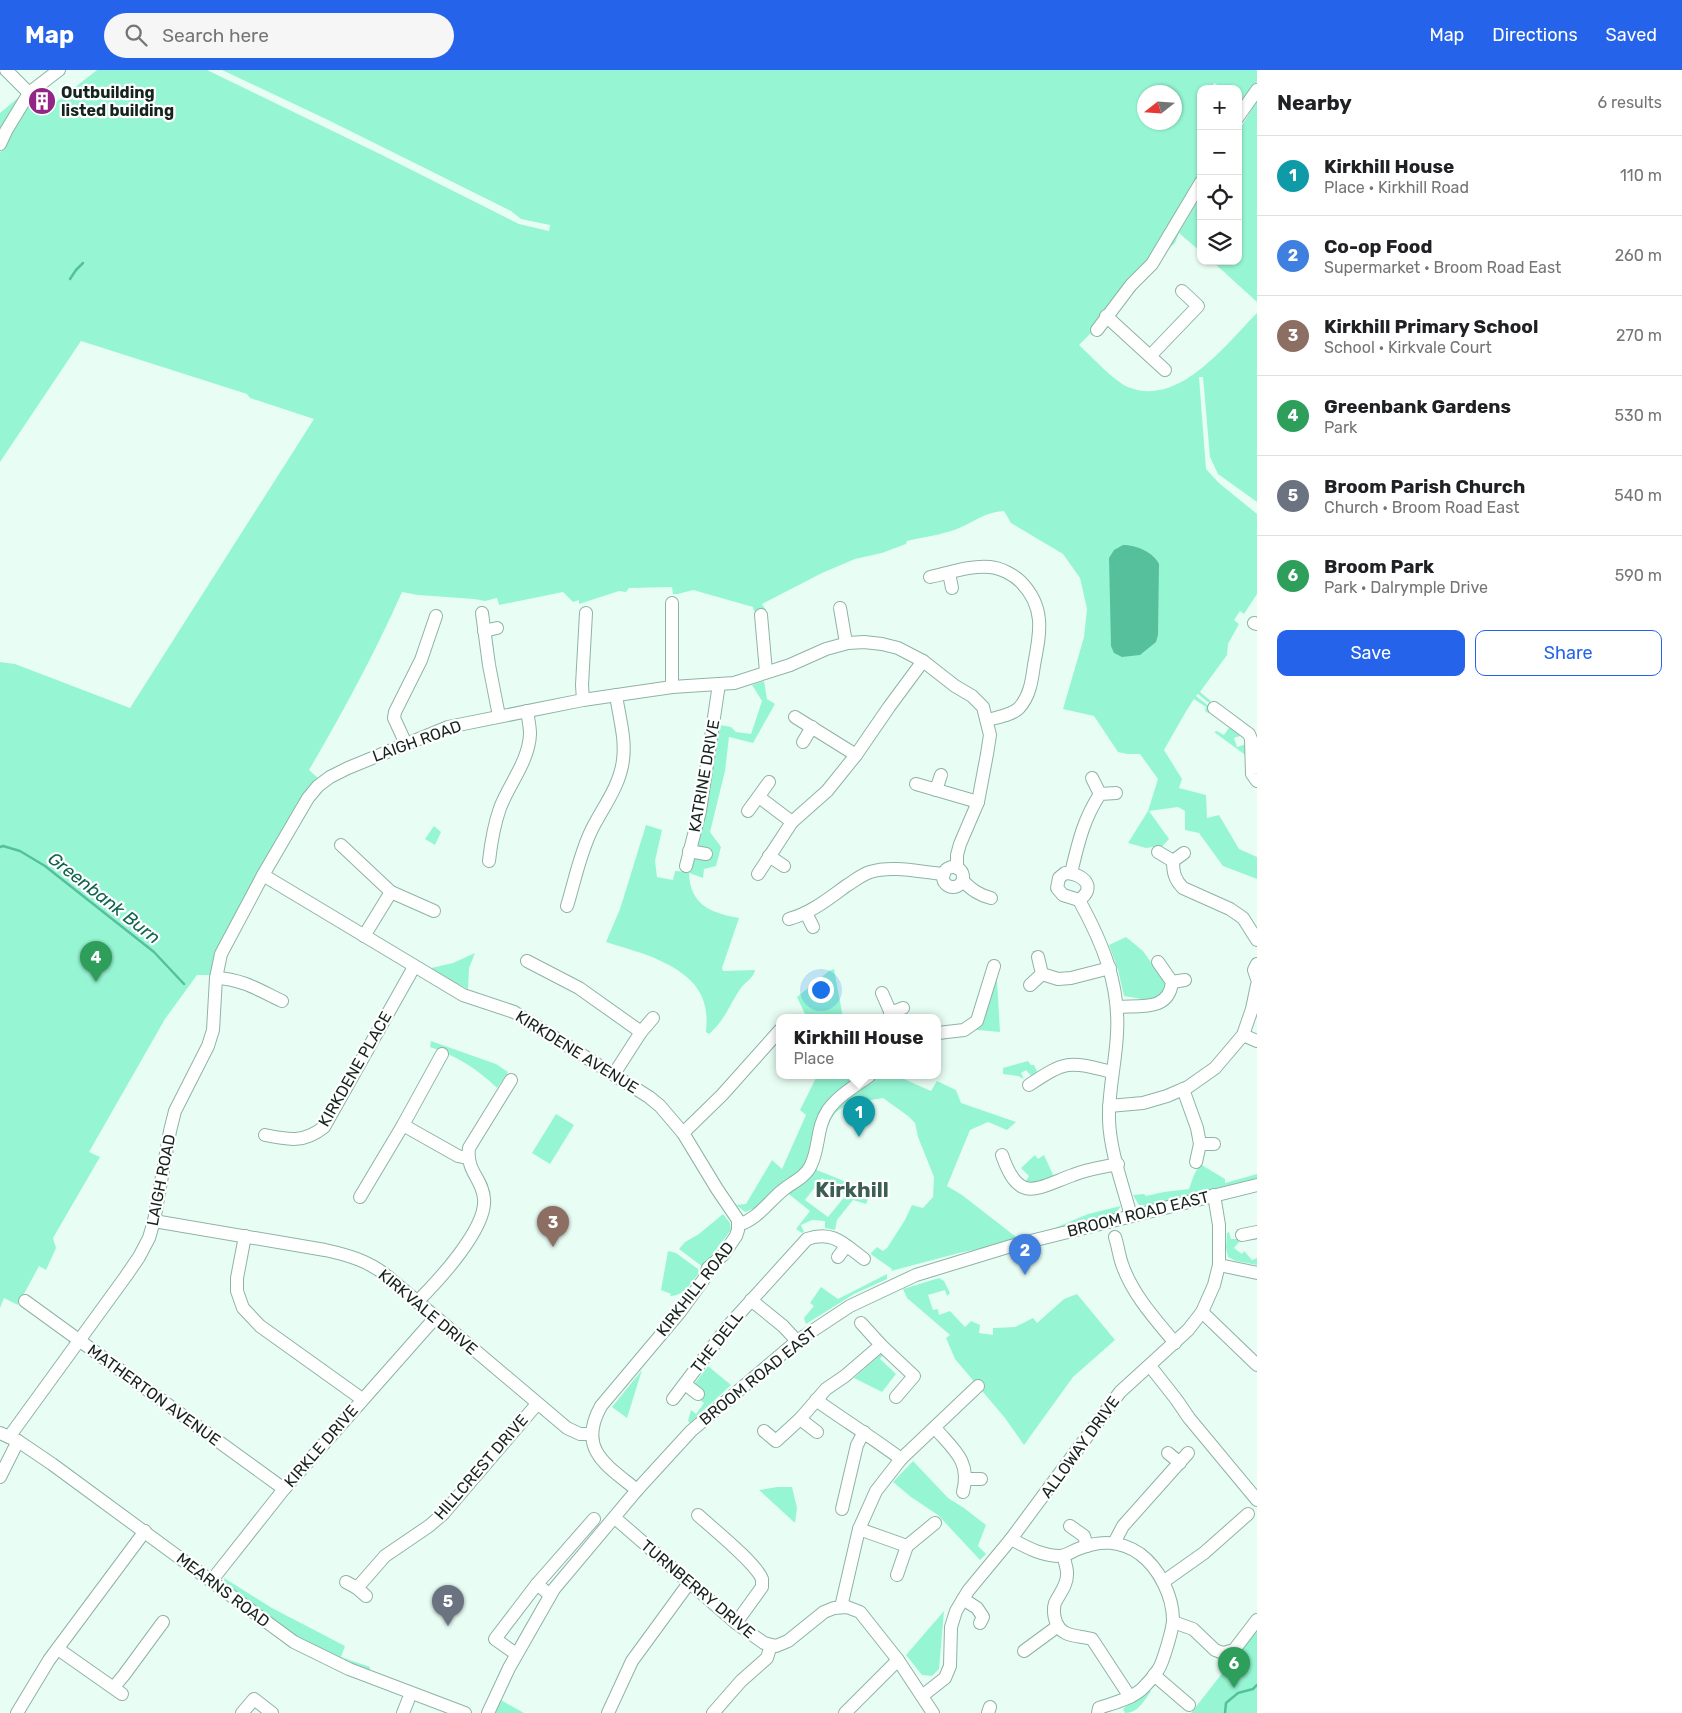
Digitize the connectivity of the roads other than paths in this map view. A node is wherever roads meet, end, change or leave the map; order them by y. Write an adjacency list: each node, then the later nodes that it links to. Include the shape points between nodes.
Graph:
1 (6, 70): 4 (street)
2 (59, 70): 4 (street)
3 (1257, 90): 5 (street)
4 (28, 93): 6 (street)
5 (1242, 111)
6 (0, 144)
7 (1197, 189): 9 (street, via 1152,264)
8 (1182, 291): 11 (street, via 1198,306)
9 (1106, 316): 10 (street); 11 (street)
10 (1097, 330)
11 (1150, 356): 12 (street)
12 (1165, 370)
13 (949, 573): 14 (street); 15 (street); 33 (street, via 992,567 1017,579 1036,602 1040,630 1027,698 1018,709)
14 (930, 577)
15 (952, 588)
16 (840, 608): 22 (street)
17 (669, 610): 26 (street)
18 (482, 613): 31 (street, via 490,629 489,665)
19 (586, 613): 28 (street, via 579,626)
20 (438, 622): 36 (street, via 395,712 394,718)
21 (766, 622): 24 (street)
22 (846, 643): 23 (street, LAIGH ROAD, via 882,644); 24 (street, LAIGH ROAD)
23 (923, 661): 33 (street, LAIGH ROAD, via 972,696 983,707); 37 (street)
24 (766, 672): 25 (street, LAIGH ROAD, via 741,681)
25 (719, 684): 26 (street, LAIGH ROAD); 50 (street, KATRINE DRIVE, via 700,811)
26 (672, 687): 27 (street, LAIGH ROAD)
27 (616, 695): 28 (street, LAIGH ROAD); 69 (street, via 624,743 622,769 581,856)
28 (583, 700): 30 (street, LAIGH ROAD)
29 (1214, 708): 41 (street, via 1249,734 1252,774)
30 (527, 711): 31 (street, LAIGH ROAD); 56 (street, via 528,743 487,838)
31 (500, 716): 36 (street, LAIGH ROAD, via 448,727)
32 (794, 717): 34 (street)
33 (988, 720): 47 (street, via 990,735)
34 (812, 727): 35 (street); 37 (street)
35 (803, 742)
36 (406, 744): 64 (street, LAIGH ROAD, via 348,768 318,786)
37 (856, 755): 49 (street, via 827,791)
38 (941, 775): 43 (street)
39 (1092, 778): 45 (street)
40 (769, 782): 46 (street)
41 (1257, 782)
42 (916, 784): 43 (street)
43 (936, 790): 47 (street)
44 (1116, 793): 45 (street)
45 (1100, 794): 61 (street, via 1082,829)
46 (759, 797): 48 (street); 49 (street)
47 (978, 802): 60 (street, via 960,844)
48 (748, 811)
49 (792, 822): 55 (street)
50 (689, 851): 54 (street); 58 (street, KATRINE DRIVE)
51 (343, 852): 66 (street)
52 (1158, 852): 57 (street)
53 (1184, 852): 57 (street)
54 (706, 854)
55 (769, 856): 59 (street); 62 (street)
56 (489, 861)
57 (1172, 861): 75 (street, via 1174,875 1183,888 1230,909 1242,918)
58 (686, 866)
59 (784, 866)
60 (957, 868): 63 (street, via 950,867); 65 (street, via 964,875)
61 (1070, 873): 68 (street, via 1081,877 1087,885 1086,894); 68 (street, via 1062,875 1057,888 1063,895)
62 (758, 874)
63 (944, 874): 65 (street, via 946,884 951,888); 71 (street, via 889,870 870,872)
64 (263, 875): 74 (street, KIRKDENE AVENUE); 84 (street, LAIGH ROAD, via 221,954)
65 (963, 881): 67 (street, via 973,891)
66 (391, 892): 70 (street, via 420,911); 74 (street)
67 (991, 898)
68 (1079, 900): 82 (street)
69 (572, 901)
70 (434, 911)
71 (806, 913): 72 (street); 73 (street)
72 (789, 919)
73 (813, 927)
74 (364, 936): 80 (street, KIRKDENE AVENUE)
75 (1257, 940)
76 (1038, 957): 83 (street)
77 (1158, 962): 87 (street)
78 (1257, 964): 85 (street, via 1254,970)
79 (994, 966): 99 (street, via 977,1021 964,1030)
80 (414, 967): 105 (street, KIRKDENE AVENUE, via 463,995 514,1012); 114 (street, KIRKDENE PLACE, via 324,1127 304,1138)
81 (532, 968): 97 (street, via 579,988)
82 (1110, 968): 83 (street, via 1071,978 1058,979); 92 (street)
83 (1042, 974): 88 (street)
84 (216, 978): 91 (street, via 244,982); 125 (street, LAIGH ROAD, via 214,1030 175,1111)
85 (1257, 979)
86 (1185, 980): 87 (street)
87 (1172, 982): 92 (street, via 1171,990 1161,1002)
88 (1030, 985)
89 (1257, 986): 100 (street)
90 (882, 993): 94 (street)
91 (277, 994)
92 (1117, 1007): 104 (street)
93 (903, 1008): 95 (street)
94 (890, 1014)
95 (894, 1014)
96 (652, 1018): 97 (street)
97 (641, 1032): 105 (street)
98 (772, 1032): 113 (street, via 722,1095)
99 (941, 1033)
100 (1243, 1035): 101 (street); 110 (street, via 1215,1068)
101 (1257, 1042)
102 (442, 1054): 112 (street)
103 (1036, 1064): 106 (street)
104 (1112, 1072): 106 (street, via 1070,1064); 111 (street)
105 (614, 1074): 113 (street, KIRKDENE AVENUE, via 660,1106)
106 (1044, 1075): 109 (street)
107 (865, 1079): 126 (street, KIRKHILL ROAD, via 828,1110 819,1127 811,1166 805,1174 758,1214)
108 (511, 1080): 118 (street, via 473,1140)
109 (1029, 1085)
110 (1183, 1089): 111 (street, via 1143,1103); 115 (street)
111 (1109, 1106): 120 (street)
112 (403, 1125): 118 (street, via 458,1156); 123 (street)
113 (683, 1133): 126 (street, KIRKDENE AVENUE, via 738,1220)
114 (271, 1140)
115 (1200, 1144): 116 (street); 119 (street)
116 (1214, 1144)
117 (1002, 1155): 120 (street, via 1002,1173 1022,1188 1033,1190 1075,1174)
118 (468, 1158): 138 (street, via 484,1199 480,1220 458,1256)
119 (1196, 1162)
120 (1118, 1164): 124 (street)
121 (1257, 1185): 122 (street, BROOM ROAD EAST)
122 (1214, 1195): 124 (street, BROOM ROAD EAST); 134 (street, ALLOWAY DRIVE, via 1220,1225)
123 (360, 1197)
124 (1131, 1216): 143 (street, BROOM ROAD EAST, via 916,1275 850,1306)
125 (154, 1221): 129 (street, KIRKVALE DRIVE); 142 (street, LAIGH ROAD, via 139,1258)
126 (738, 1225): 161 (street, KIRKHILL ROAD, via 731,1244 708,1268 704,1279 680,1312 601,1406)
127 (1257, 1232): 128 (street)
128 (1242, 1234)
129 (244, 1236): 138 (street, KIRKVALE DRIVE, via 346,1255 368,1263); 152 (street, via 237,1291 243,1308 260,1326)
130 (1115, 1237): 144 (street, via 1129,1281)
131 (846, 1246): 132 (street); 133 (street, THE DELL); 136 (street, THE DELL, via 834,1237 807,1239)
132 (838, 1258)
133 (864, 1259)
134 (1219, 1265): 135 (street); 139 (street, ALLOWAY DRIVE)
135 (1257, 1273)
136 (751, 1300): 143 (street, THE DELL); 148 (street, THE DELL)
137 (24, 1301): 142 (street, MATHERTON AVENUE)
138 (417, 1302): 140 (street, KIRKVALE DRIVE)
139 (1202, 1312): 144 (street, ALLOWAY DRIVE); 146 (street)
140 (436, 1318): 152 (street, KIRKLE DRIVE); 155 (street, KIRKVALE DRIVE)
141 (862, 1323): 145 (street)
142 (79, 1341): 162 (street, LAIGH ROAD); 169 (street, MATHERTON AVENUE)
143 (797, 1341): 170 (street, BROOM ROAD EAST, via 691,1431)
144 (1175, 1343): 147 (street, ALLOWAY DRIVE)
145 (881, 1345): 151 (street, via 914,1376); 154 (street)
146 (1257, 1365)
147 (1150, 1366): 171 (street); 181 (street, ALLOWAY DRIVE, via 1120,1392)
148 (685, 1384): 150 (street, THE DELL); 153 (street, THE DELL)
149 (978, 1386): 157 (street)
150 (698, 1394)
151 (896, 1397)
152 (362, 1399): 169 (street, KIRKLE DRIVE)
153 (673, 1399)
154 (816, 1400): 156 (street); 160 (street)
155 (537, 1404): 161 (street, KIRKVALE DRIVE, via 573,1431); 191 (street, HILLCREST DRIVE, via 443,1514 385,1556)
156 (800, 1419): 158 (street, via 776,1441); 159 (street)
157 (935, 1428): 165 (street); 168 (street, via 962,1459 965,1486)
158 (764, 1431)
159 (818, 1432)
160 (864, 1432): 165 (street); 172 (street)
161 (592, 1434): 170 (street, via 594,1448 604,1464)
162 (9, 1437): 167 (street, LAIGH ROAD); 180 (street, MEARNS ROAD)
163 (1168, 1453): 166 (street)
164 (1188, 1453): 166 (street)
165 (901, 1459): 179 (street, via 876,1491)
166 (1180, 1463): 182 (street, via 1122,1526)
167 (0, 1477)
168 (981, 1479)
169 (284, 1489): 187 (street, KIRKLE DRIVE)
170 (637, 1490): 175 (street, BROOM ROAD EAST)
171 (1257, 1500)
172 (842, 1509)
173 (1248, 1514): 188 (street, via 1204,1553)
174 (698, 1515): 199 (street, via 762,1580 762,1587)
175 (615, 1518): 189 (street, TURNBERRY DRIVE); 192 (street, BROOM ROAD EAST)
176 (594, 1519): 190 (street)
177 (935, 1522): 183 (street)
178 (1070, 1526): 184 (street, via 1084,1536)
179 (859, 1529): 183 (street); 194 (street)
180 (144, 1531): 187 (street, MEARNS ROAD); 202 (street)
181 (1012, 1539): 185 (street, via 1038,1553); 193 (street, ALLOWAY DRIVE)
182 (1114, 1543): 184 (street, via 1100,1542); 188 (street, via 1138,1553)
183 (907, 1546): 186 (street)
184 (1087, 1546): 185 (street)
185 (1064, 1556): 200 (street, via 1068,1574 1055,1604 1054,1616)
186 (897, 1575)
187 (212, 1580): 207 (street, MEARNS ROAD, via 282,1634 313,1652)
188 (1163, 1582): 198 (street, via 1172,1606)
189 (689, 1583): 199 (street, TURNBERRY DRIVE); 217 (street, via 632,1661)
190 (537, 1584): 192 (street); 204 (street, via 496,1639)
191 (356, 1589)
192 (550, 1595): 204 (street, BROOM ROAD EAST)
193 (963, 1599): 197 (street, via 977,1608 983,1617); 208 (street, ALLOWAY DRIVE, via 951,1627 950,1666 945,1678)
194 (841, 1607): 201 (street, TURNBERRY DRIVE, via 824,1612 788,1641); 205 (street, via 860,1612)
195 (1257, 1620): 198 (street, via 1234,1650 1223,1653 1214,1650 1193,1629)
196 (163, 1622): 202 (street, via 124,1675 118,1690)
197 (980, 1622)
198 (1173, 1622): 206 (street, via 1159,1669)
199 (736, 1623): 201 (street, TURNBERRY DRIVE, via 758,1640)
200 (1058, 1626): 203 (street); 209 (street, via 1071,1635 1092,1639)
201 (771, 1645): 218 (street, via 767,1658)
202 (58, 1649): 211 (street)
203 (1024, 1650)
204 (516, 1654): 216 (street, BROOM ROAD EAST)
205 (898, 1660): 208 (street); 219 (street)
206 (1154, 1675): 209 (street); 210 (street)
207 (411, 1693): 214 (street); 215 (street, MEARNS ROAD)
208 (922, 1696): 220 (street)
209 (1130, 1697): 221 (street, via 1099,1708)
210 (1189, 1705)
211 (17, 1713)
212 (242, 1713): 213 (street, via 254,1699)
213 (272, 1713)
214 (403, 1713)
215 (464, 1713)
216 (488, 1713)
217 (608, 1713)
218 (713, 1713)
219 (845, 1713)
220 (933, 1713)
221 (1098, 1713)

